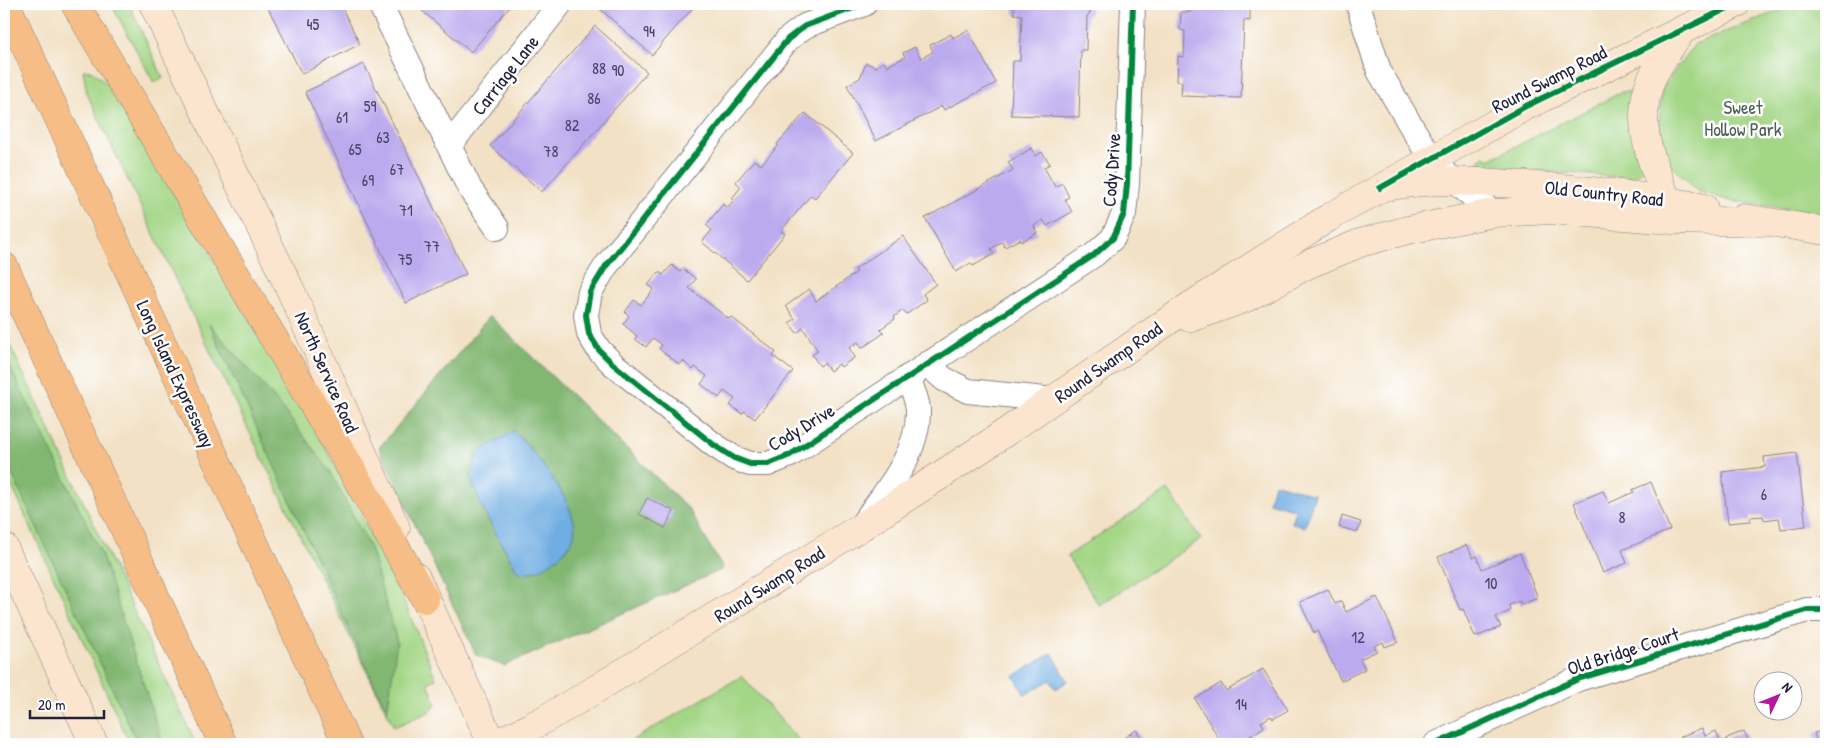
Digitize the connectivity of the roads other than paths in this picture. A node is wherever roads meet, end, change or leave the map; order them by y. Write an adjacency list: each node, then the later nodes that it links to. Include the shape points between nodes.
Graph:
1 (6, 4): 32 (highway, Long Island Expressway)
2 (75, 4): 28 (highway)
3 (153, 4): 12 (main road, North Service Road)
4 (161, 4): 12 (street)
5 (380, 4): 13 (street)
6 (560, 4): 13 (street, Carriage Lane)
7 (864, 4): 24 (street, Cody Drive, via 805,26 788,39 606,266 590,292 586,315 589,334 599,350 614,364 714,445 750,464 768,464 790,455)
8 (1133, 4): 24 (street, Cody Drive, via 1127,184 1124,214 1113,238 1094,255)
9 (1358, 4): 14 (street, via 1379,71)
10 (1736, 4): 11 (main road, Round Swamp Road)
11 (1683, 29): 14 (main road, Round Swamp Road, via 1534,102); 17 (main road, via 1652,79 1644,106 1645,136)
12 (167, 34): 28 (main road, North Service Road, via 295,300)
13 (449, 146): 20 (street, via 470,189)
14 (1431, 158): 15 (street); 16 (main road, Round Swamp Road)
15 (1454, 182): 16 (main road, Old Country Road, via 1406,183); 17 (main road, Old Country Road, via 1580,189); 18 (street)
16 (1380, 188): 23 (main road, Round Swamp Road)
17 (1667, 200): 19 (main road, Old Country Road)
18 (1493, 213): 19 (main road, via 1551,210 1672,220); 23 (main road, via 1360,243 1309,264 1246,298)
19 (1761, 222): 21 (main road, Old Country Road)
20 (497, 228)
21 (1826, 231)
22 (4, 266): 31 (highway)
23 (1151, 332): 25 (main road, Round Swamp Road)
24 (917, 370): 25 (street, via 968,391); 26 (street, via 919,408 916,436 898,473)
25 (1054, 400): 26 (main road, Round Swamp Road)
26 (861, 527): 33 (main road, Round Swamp Road, via 578,700)
27 (4, 547): 30 (main road)
28 (425, 599): 33 (main road, North Service Road)
29 (1826, 610): 34 (street, Old Bridge Court, via 1807,610 1578,679)
30 (94, 744)
31 (223, 744)
32 (346, 744)
33 (493, 744)
34 (1436, 744)

